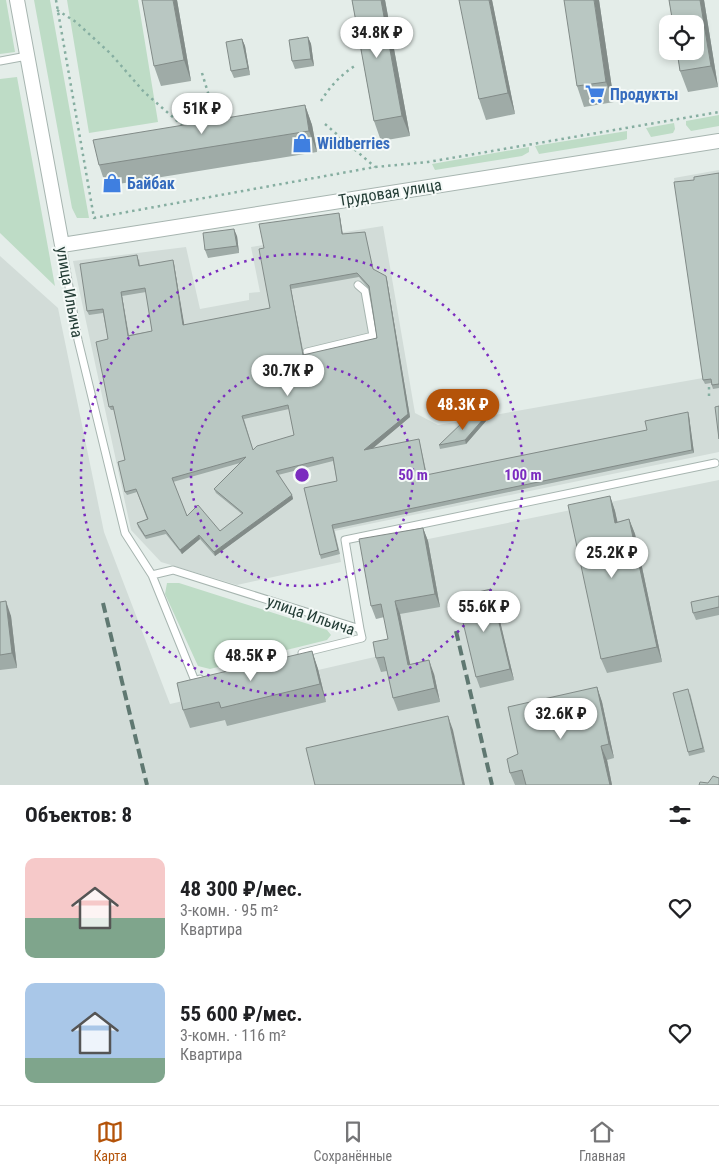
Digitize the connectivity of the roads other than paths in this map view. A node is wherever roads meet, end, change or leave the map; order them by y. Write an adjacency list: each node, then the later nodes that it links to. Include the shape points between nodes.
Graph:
1 (17, 0): 2 (street, улица Ильича)
2 (28, 56): 3 (lane); 5 (street, улица Ильича)
3 (0, 61)
4 (719, 141): 5 (street, Трудовая улица)
5 (62, 245): 9 (lane, улица Ильича, via 78,340 125,533)
6 (358, 284): 7 (lane, via 365,291 373,336)
7 (307, 352)
8 (715, 463): 10 (lane, via 345,540)
9 (152, 575): 10 (lane, улица Ильича, via 173,570); 12 (lane, улица Ильича, via 195,681)
10 (360, 629): 11 (lane, улица Ильича, via 362,638)
11 (296, 655)
12 (204, 678)

